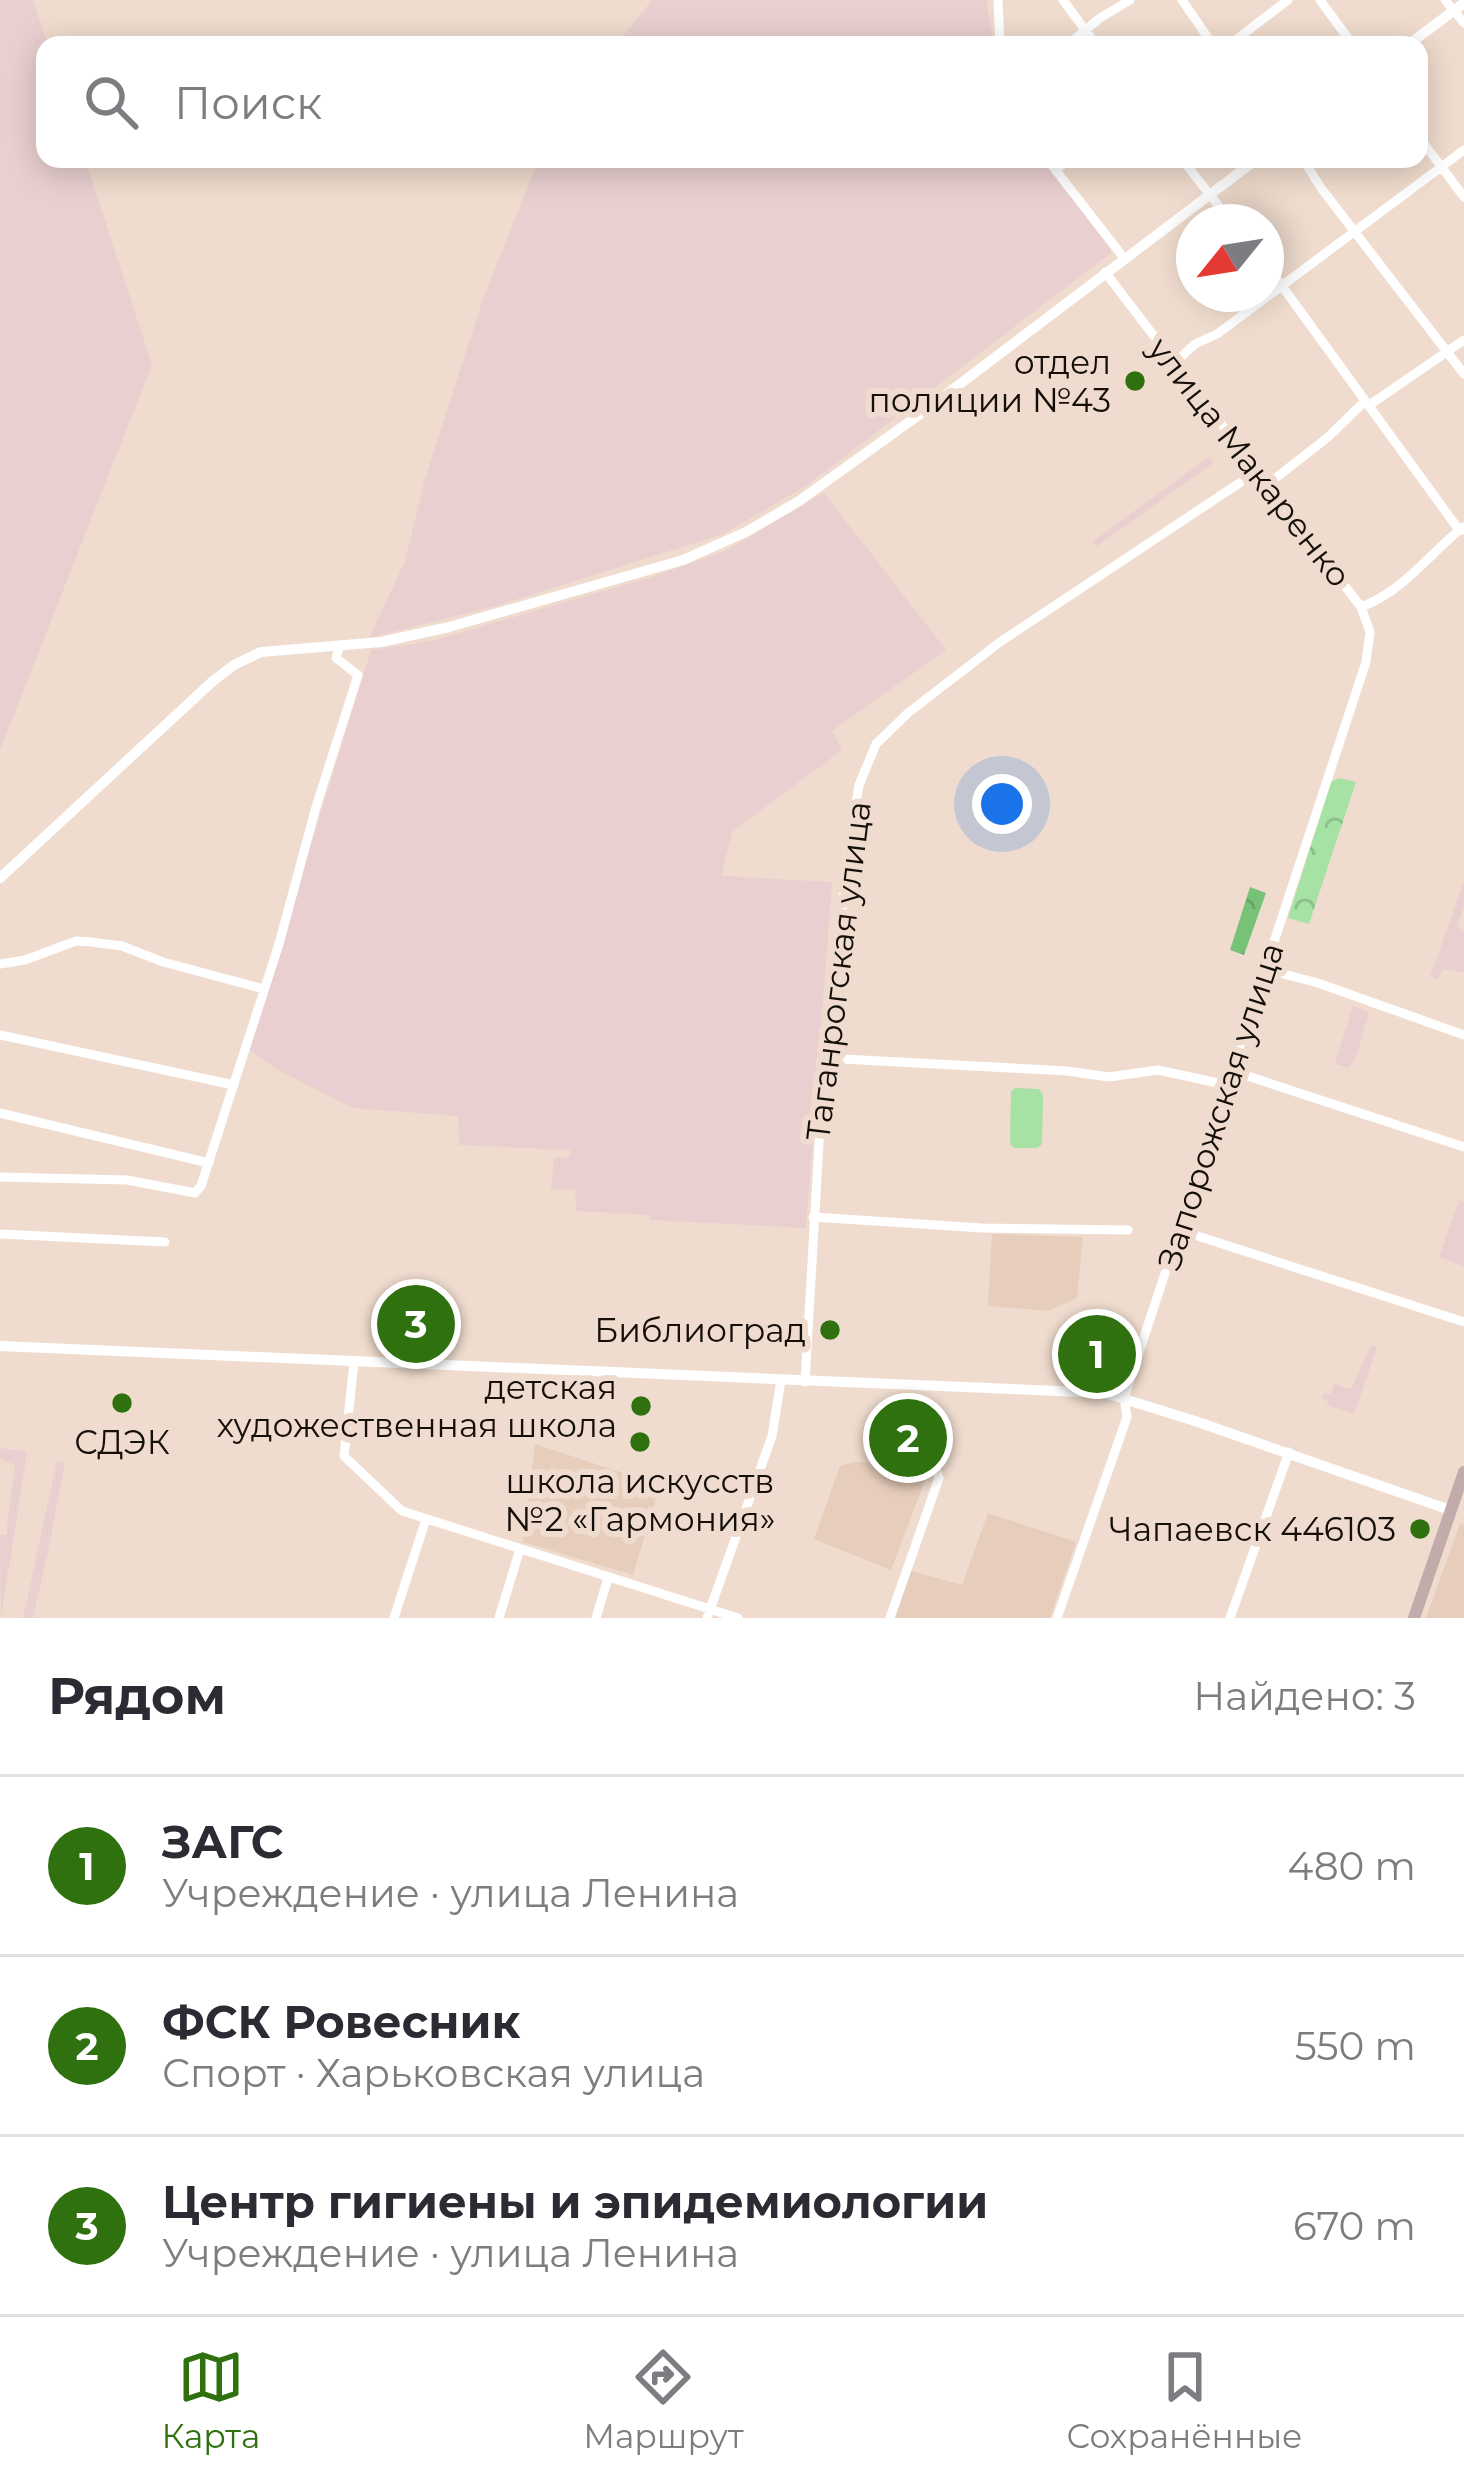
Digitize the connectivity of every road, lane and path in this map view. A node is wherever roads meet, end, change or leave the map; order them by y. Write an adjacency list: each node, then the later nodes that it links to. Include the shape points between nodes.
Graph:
1 (998, 0): 10 (street)
2 (1063, 0): 9 (street)
3 (1130, 0): 9 (street)
4 (1182, 0): 13 (street)
5 (1288, 0): 14 (street)
6 (1320, 0): 15 (street)
7 (1454, 5): 8 (street); 16 (street)
8 (1464, 23)
9 (1085, 30): 11 (street); 12 (street)
10 (999, 36)
11 (1078, 36)
12 (1089, 36)
13 (1207, 36)
14 (1241, 36)
15 (1346, 36)
16 (1418, 36)
17 (1428, 149): 19 (street)
18 (1464, 150): 19 (street)
19 (1441, 167): 26 (street); 28 (street)
20 (1058, 168): 24 (street)
21 (1188, 168): 25 (street)
22 (1245, 168): 25 (street)
23 (1310, 168): 28 (street)
24 (1055, 170): 29 (street)
25 (1208, 195): 27 (street); 29 (street)
26 (1464, 197)
27 (1216, 204)
28 (1356, 232): 31 (street); 35 (street)
29 (1124, 258): 30 (street)
30 (1105, 272): 36 (street, улица Макаренко); 43 (street, via 855,462 746,532 683,560 494,614)
31 (1284, 285)
32 (1284, 289): 38 (street)
33 (1247, 312): 36 (street)
34 (1464, 340): 35 (street)
35 (1445, 352): 37 (street); 38 (street)
36 (1172, 364): 39 (street, улица Макаренко)
37 (1464, 374)
38 (1372, 404): 40 (street, via 1362,404); 41 (street)
39 (1256, 472): 40 (street, улица Макаренко); 51 (street, Таганрогская улица, via 1000,642 876,744 859,785)
40 (1268, 484): 42 (street, улица Макаренко)
41 (1462, 529): 42 (street, via 1402,586)
42 (1361, 607): 44 (street, улица Макаренко, via 1370,632)
43 (340, 645): 45 (street, via 261,652 234,665); 48 (street, via 335,658 358,675)
44 (1366, 662): 47 (street, Запорожская улица)
45 (0, 878)
46 (0, 964): 48 (street, via 91,942)
47 (1265, 969): 50 (street); 52 (street, Запорожская улица)
48 (265, 989): 53 (street)
49 (0, 1035): 53 (street)
50 (1464, 1035)
51 (824, 1058): 54 (street, via 1109,1077 1158,1070); 59 (street, Таганрогская улица)
52 (1232, 1071): 54 (street, Запорожская улица); 56 (street)
53 (234, 1085): 57 (street)
54 (1227, 1085): 61 (street, Запорожская улица)
55 (0, 1113): 57 (street)
56 (1464, 1148)
57 (208, 1162): 58 (street, via 195,1193 127,1180)
58 (0, 1177)
59 (813, 1217): 60 (street); 68 (street, Таганрогская улица)
60 (1128, 1230)
61 (1179, 1230): 64 (street); 69 (street, Запорожская улица)
62 (0, 1234): 63 (street)
63 (165, 1242)
64 (1464, 1322)
65 (0, 1346): 66 (street)
66 (354, 1362): 67 (street); 75 (street, via 344,1456 402,1511)
67 (781, 1380): 68 (street); 78 (street, via 772,1436)
68 (805, 1382): 69 (street)
69 (1124, 1398): 71 (street); 84 (street, Запорожская улица, via 1127,1417)
70 (921, 1453): 83 (street, via 939,1478)
71 (1289, 1453): 73 (street); 85 (street)
72 (1464, 1472): 73 (main road)
73 (1450, 1510): 74 (street); 86 (main road)
74 (1464, 1516)
75 (426, 1519): 76 (street); 79 (street)
76 (520, 1549): 77 (street); 80 (street)
77 (608, 1578): 78 (street); 81 (street)
78 (708, 1613): 82 (street)
79 (394, 1618)
80 (499, 1618)
81 (596, 1618)
82 (738, 1618)
83 (890, 1618)
84 (1057, 1618)
85 (1230, 1618)
86 (1414, 1618)

